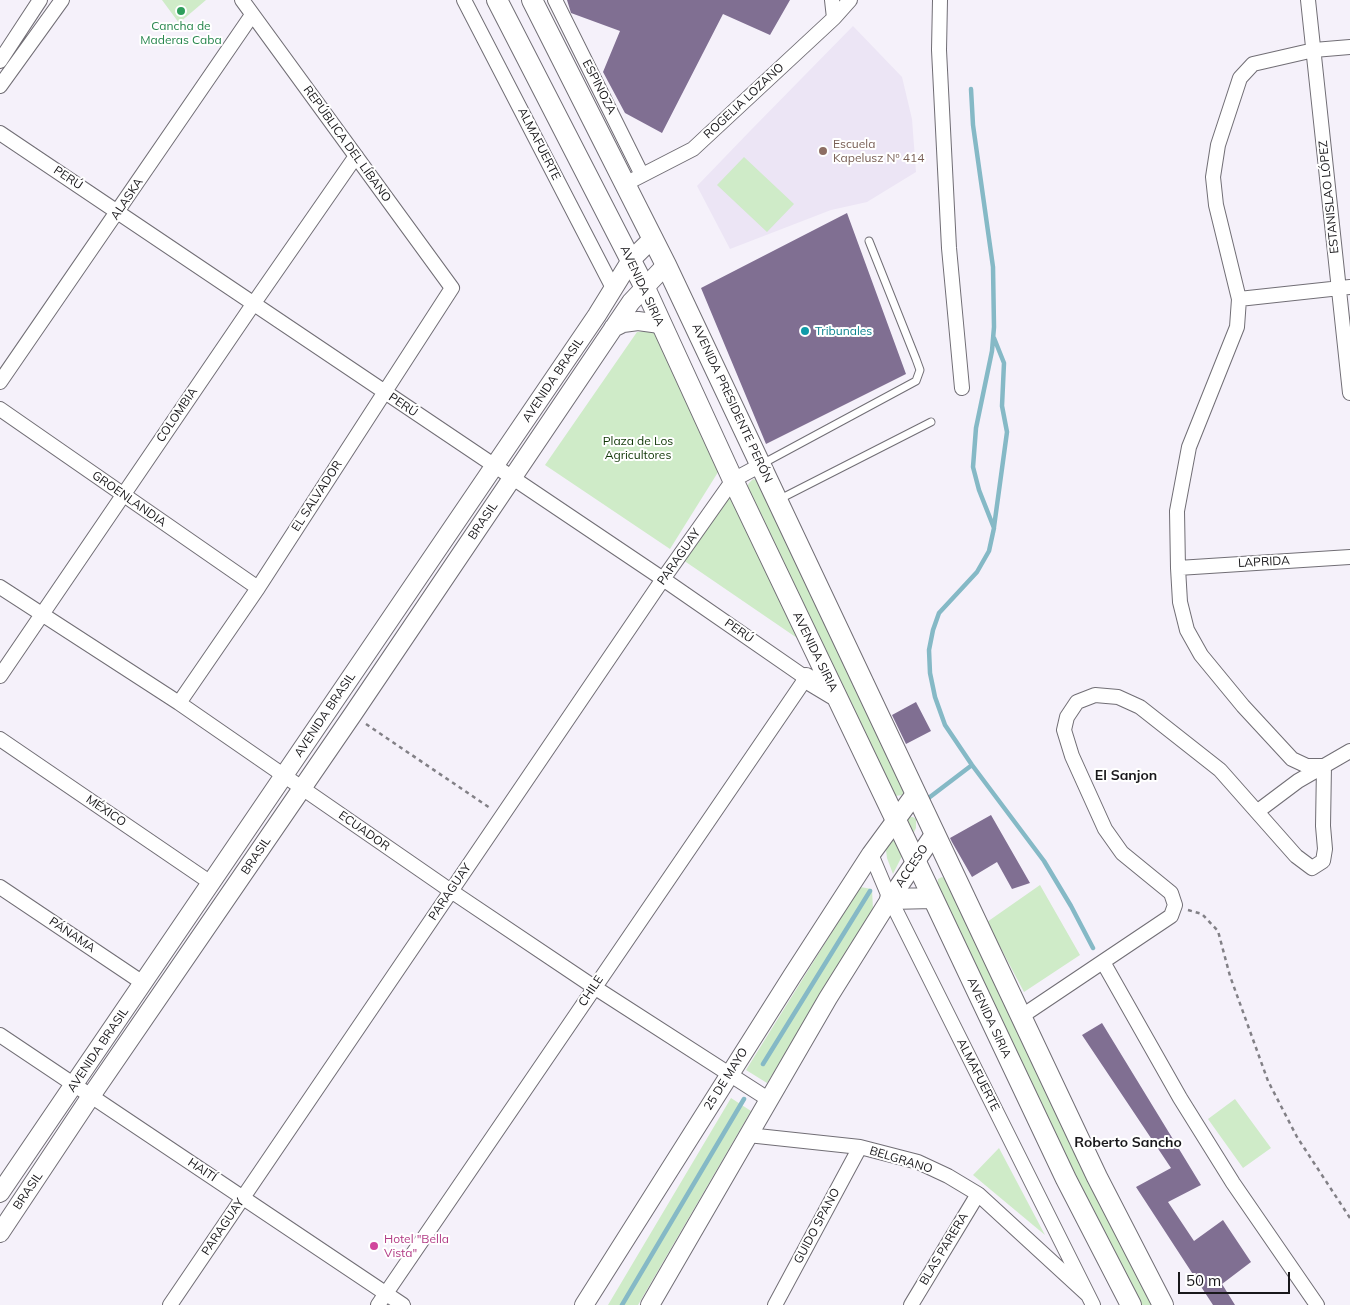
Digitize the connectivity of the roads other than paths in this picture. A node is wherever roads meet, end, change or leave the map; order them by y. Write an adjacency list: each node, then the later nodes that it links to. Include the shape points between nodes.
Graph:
1 (40, 0): 16 (street)
2 (62, 0): 17 (street)
3 (242, 0): 12 (street, REPÚBLICA DEL LÍBANO)
4 (464, 0): 28 (street, ALMAFUERTE)
5 (497, 0): 24 (main road, AVENIDA SIRIA)
6 (532, 0): 20 (main road, AVENIDA PRESIDENTE PERÓN)
7 (555, 0): 20 (street, ESPINOZA)
8 (832, 0): 13 (street)
9 (850, 0): 13 (street, ROGELIA LOZANO)
10 (940, 0): 35 (street, via 939,50 949,248)
11 (1308, 0): 15 (street, ESTANISLAO LÓPEZ)
12 (252, 15): 19 (street, REPÚBLICA DEL LÍBANO); 21 (street, ALASKA)
13 (834, 18): 20 (street, ROGELIA LOZANO, via 693,149)
14 (1350, 47): 15 (street)
15 (1314, 50): 26 (street, ESTANISLAO LÓPEZ); 30 (street, via 1253,64 1240,78 1218,145 1213,177 1217,212)
16 (0, 61)
17 (0, 86)
18 (0, 133): 21 (street, PERÚ)
19 (356, 156): 27 (street, REPÚBLICA DEL LÍBANO); 31 (street, COLOMBIA)
20 (634, 180): 22 (main road, AVENIDA PRESIDENTE PERÓN)
21 (119, 211): 31 (street, PERÚ); 34 (street, ALASKA)
22 (653, 238): 24 (street, AVENIDA BRASIL); 25 (main road, AVENIDA PRESIDENTE PERÓN)
23 (869, 241): 40 (lane, via 918,364 920,370 916,381)
24 (631, 260): 28 (street, AVENIDA BRASIL); 29 (main road, AVENIDA SIRIA)
25 (666, 265): 29 (street, AVENIDA BRASIL); 40 (main road, AVENIDA PRESIDENTE PERÓN)
26 (1344, 287): 30 (street); 37 (street, ESTANISLAO LÓPEZ)
27 (452, 288): 36 (street, EL SALVADOR)
28 (613, 288): 41 (street, AVENIDA BRASIL)
29 (645, 288): 32 (main road, AVENIDA SIRIA); 33 (street, AVENIDA BRASIL)
30 (1238, 299): 47 (street, via 1237,327 1189,448 1177,511)
31 (254, 303): 36 (street, PERÚ); 44 (street, COLOMBIA)
32 (660, 324): 33 (street, via 638,321); 43 (main road, AVENIDA SIRIA)
33 (614, 328): 42 (street, AVENIDA BRASIL)
34 (0, 382)
35 (962, 388)
36 (385, 392): 41 (street, PERÚ); 50 (street, EL SALVADOR)
37 (1350, 393)
38 (0, 409): 44 (street, GROENLANDIA)
39 (931, 422): 45 (lane)
40 (761, 465): 43 (street); 45 (main road, AVENIDA PRESIDENTE PERÓN)
41 (494, 466): 42 (street, PERÚ); 59 (street, AVENIDA BRASIL)
42 (512, 478): 48 (street, PERÚ); 60 (street, BRASIL)
43 (733, 480): 48 (street, PARAGUAY); 54 (main road, AVENIDA SIRIA)
44 (122, 495): 50 (street, GROENLANDIA); 51 (street, COLOMBIA)
45 (778, 500): 61 (main road, AVENIDA PRESIDENTE PERÓN)
46 (1350, 557): 47 (street, LAPRIDA)
47 (1178, 568): 58 (street, via 1182,612 1187,630 1201,655 1292,759 1307,766)
48 (663, 579): 53 (street, PERÚ); 69 (street, PARAGUAY)
49 (0, 587): 51 (street, ECUADOR)
50 (258, 588): 55 (street, EL SALVADOR)
51 (41, 615): 52 (street, COLOMBIA); 55 (street, ECUADOR)
52 (0, 676)
53 (806, 678): 54 (main road); 74 (street, CHILE)
54 (836, 696): 63 (main road, AVENIDA SIRIA)
55 (179, 703): 59 (street, ECUADOR)
56 (0, 740): 67 (street, MÉXICO)
57 (1350, 751): 58 (street)
58 (1324, 766): 62 (street); 62 (street, via 1323,861 1312,868 1296,856)
59 (284, 775): 60 (street, ECUADOR); 67 (street, AVENIDA BRASIL)
60 (303, 788): 69 (street, ECUADOR); 79 (street, BRASIL)
61 (919, 802): 63 (street); 64 (main road)
62 (1258, 811): 72 (street, via 1220,770 1140,707 1118,697 1095,695 1077,702 1067,717 1064,730 1072,756 1105,829 1122,853 1171,893 1175,905 1171,916)
63 (896, 821): 65 (street); 66 (main road, AVENIDA SIRIA)
64 (935, 833): 66 (street, ACCESO); 75 (main road)
65 (871, 854): 71 (street, ALMAFUERTE); 77 (street, 25 DE MAYO)
66 (916, 860): 70 (main road, AVENIDA SIRIA); 71 (street, ACCESO)
67 (211, 883): 73 (street, AVENIDA BRASIL)
68 (0, 887): 73 (street, PÁNAMA)
69 (451, 891): 74 (street, ECUADOR); 85 (street, PARAGUAY)
70 (933, 898): 71 (main road); 95 (main road, AVENIDA SIRIA, via 1066,1179)
71 (890, 899): 80 (street); 88 (street, ALMAFUERTE)
72 (1103, 962): 75 (street); 97 (street, via 1190,1115)
73 (143, 983): 78 (street, AVENIDA BRASIL)
74 (594, 987): 77 (street, ECUADOR); 87 (street, CHILE)
75 (1022, 1016): 96 (main road, via 1097,1177)
76 (0, 1035): 78 (street, HAITÍ)
77 (734, 1078): 80 (street, ECUADOR); 91 (street, 25 DE MAYO)
78 (74, 1085): 79 (street, HAITÍ); 83 (street, AVENIDA BRASIL)
79 (91, 1096): 85 (street, HAITÍ); 86 (street, BRASIL)
80 (763, 1096): 81 (street)
81 (748, 1135): 82 (street, BELGRANO); 92 (street)
82 (860, 1148): 84 (street, BELGRANO, via 918,1162); 93 (street, GUIDO SPANO)
83 (1, 1189)
84 (978, 1194): 88 (street, BELGRANO); 94 (street, BLAS PARERA)
85 (243, 1198): 87 (street, HAITÍ); 89 (street, PARAGUAY)
86 (0, 1233)
87 (381, 1299): 90 (street, HAITÍ)
88 (1091, 1300)
89 (170, 1305)
90 (403, 1305)
91 (584, 1305)
92 (650, 1305)
93 (775, 1305)
94 (911, 1305)
95 (1131, 1305)
96 (1163, 1305)
97 (1316, 1305)

